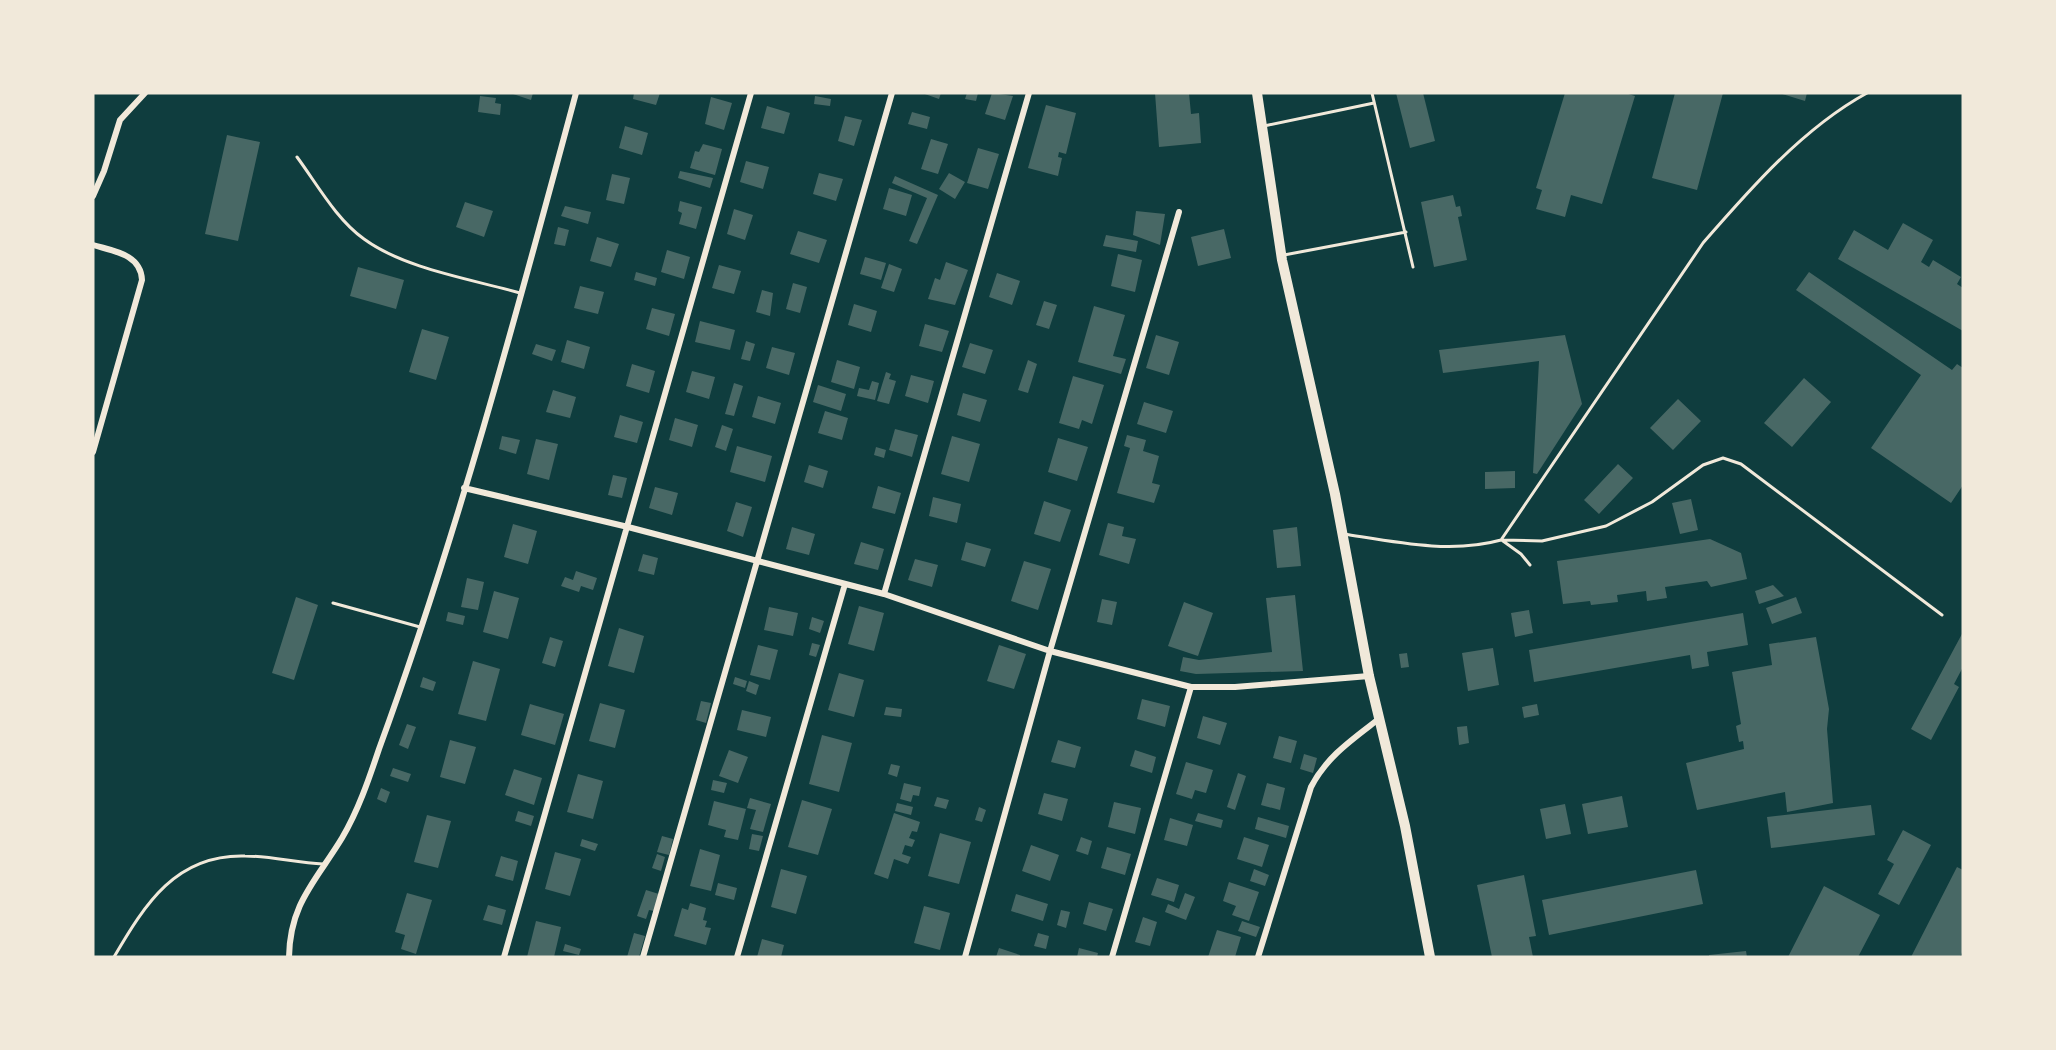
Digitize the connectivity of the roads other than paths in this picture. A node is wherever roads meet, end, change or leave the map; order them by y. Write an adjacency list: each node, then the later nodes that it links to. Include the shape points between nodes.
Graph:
1 (146, 93): 12 (street, via 120,120)
2 (576, 93): 18 (street)
3 (751, 93): 21 (street)
4 (892, 93): 24 (street)
5 (1029, 93): 27 (street)
6 (1257, 93): 10 (main road)
7 (1372, 93): 9 (lane)
8 (1866, 93): 23 (lane, via 1792,149 1703,243)
9 (1374, 103): 10 (lane); 14 (lane)
10 (1262, 127): 16 (main road)
11 (297, 157): 18 (lane, via 348,224 375,246 407,260)
12 (93, 196)
13 (1179, 212): 31 (street)
14 (1406, 232): 16 (lane); 17 (lane)
15 (93, 244): 19 (street, via 127,256 142,273)
16 (1281, 256): 22 (main road)
17 (1413, 267)
18 (522, 293): 20 (street)
19 (93, 452)
20 (464, 488): 21 (street); 30 (street)
21 (628, 527): 24 (street); 38 (street)
22 (1342, 534): 23 (lane, via 1457,546); 32 (main road)
23 (1501, 540): 25 (lane); 29 (lane, via 1542,541 1606,525 1652,502 1703,465 1723,458 1741,465)
24 (757, 560): 26 (street); 39 (street)
25 (1530, 565)
26 (844, 584): 27 (street); 40 (street)
27 (884, 594): 31 (street)
28 (333, 603): 30 (lane)
29 (1942, 615)
30 (420, 627): 35 (street, via 363,793 342,837)
31 (1050, 651): 33 (street); 41 (street)
32 (1369, 676): 33 (street); 34 (main road)
33 (1191, 687): 42 (street)
34 (1380, 718): 43 (street, via 1330,758 1311,787); 44 (main road)
35 (323, 864): 36 (lane, via 246,855 197,864 155,895); 37 (street, via 300,900 292,922)
36 (114, 957)
37 (289, 957)
38 (504, 957)
39 (643, 957)
40 (736, 957)
41 (965, 957)
42 (1112, 957)
43 (1258, 957)
44 (1430, 957)

